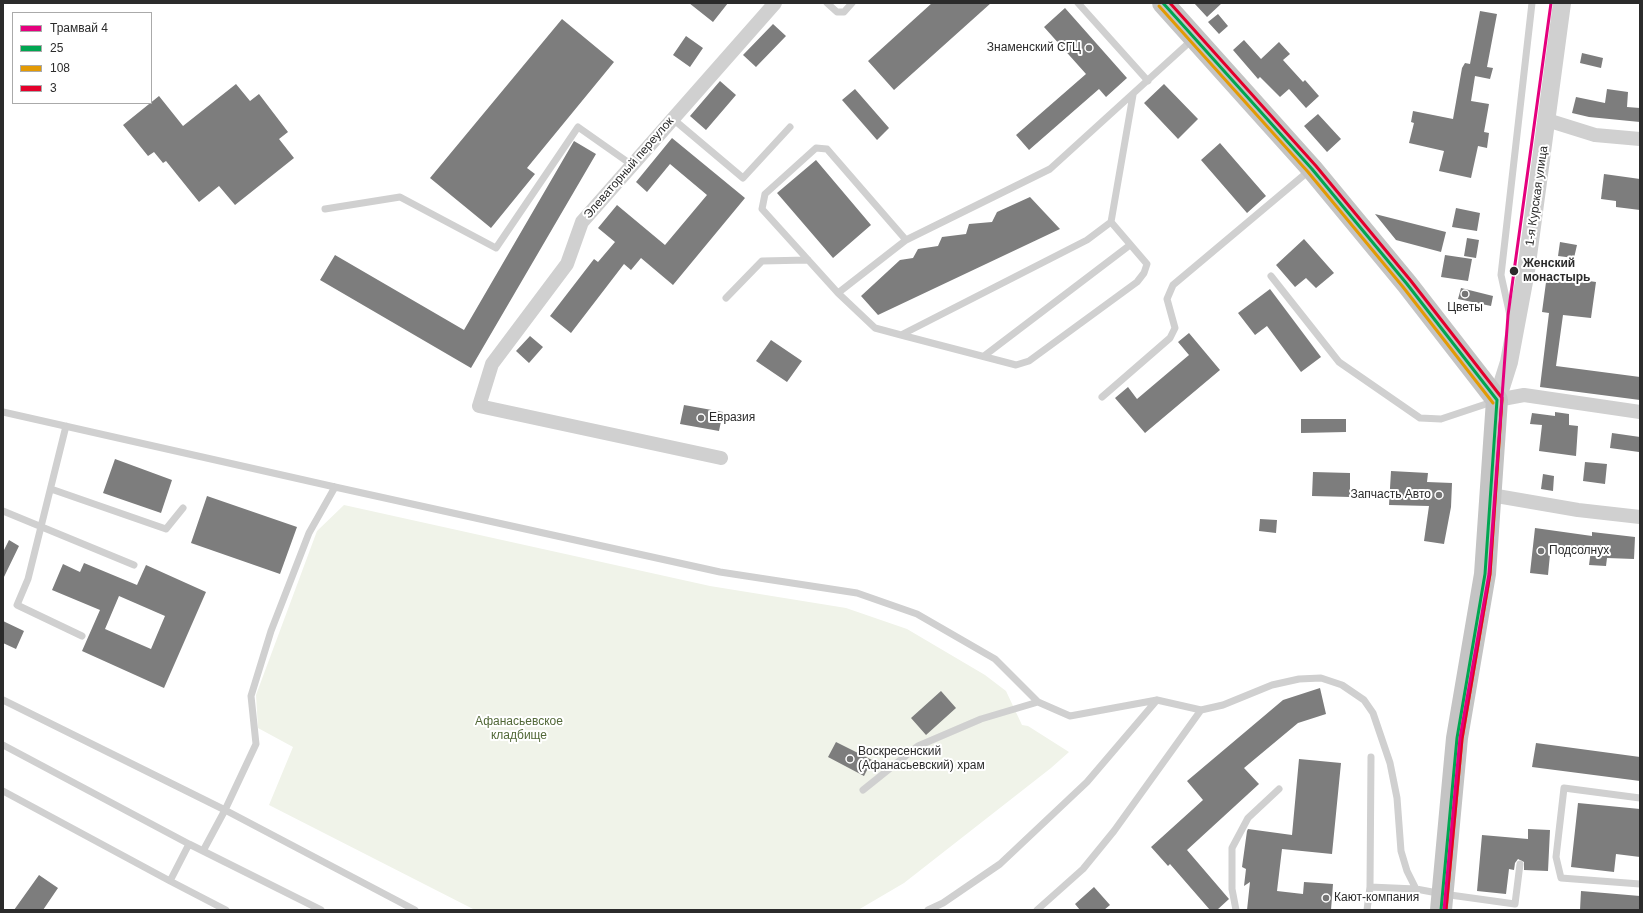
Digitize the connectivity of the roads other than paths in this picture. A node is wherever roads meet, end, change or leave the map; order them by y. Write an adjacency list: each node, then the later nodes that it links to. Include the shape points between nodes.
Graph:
1 (775, 3): 11 (street, Элеваторный переулок)
2 (827, 3): 3 (lane, via 837,12 844,12)
3 (852, 3)
4 (1078, 3): 9 (lane)
5 (1164, 3): 8 (main road)
6 (1532, 3): 26 (lane, via 1501,275)
7 (1562, 3): 12 (street, 1-я Курская улица)
8 (1195, 38): 9 (lane); 16 (main road)
9 (1148, 81): 10 (lane)
10 (1133, 95): 18 (lane); 19 (lane, via 1050,169)
11 (673, 118): 13 (lane, via 743,178); 15 (street, Элеваторный переулок)
12 (1547, 120): 14 (street, via 1595,135); 26 (street, 1-я Курская улица, via 1526,272)
13 (790, 127)
14 (1640, 139)
15 (632, 165): 17 (lane, via 578,127 496,248 400,197); 33 (street, Элеваторный переулок, via 582,222 567,264 492,364 479,406)
16 (1312, 169): 28 (lane, via 1173,285 1167,299 1175,328 1170,338); 29 (main road, via 1407,284)
17 (325, 209)
18 (1111, 222): 20 (lane); 25 (lane, via 1087,240)
19 (906, 240): 21 (lane, via 827,149 816,148 765,194 762,209); 23 (lane)
20 (1130, 245): 27 (lane); 27 (lane, via 1147,264 1137,282 1029,361 1016,365)
21 (808, 260): 23 (lane); 24 (lane, via 762,261)
22 (1271, 276): 29 (lane, via 1339,362 1420,418 1441,419)
23 (838, 293): 25 (lane, via 875,328)
24 (726, 298)
25 (901, 335): 27 (lane)
26 (1514, 335): 29 (street, 1-я Курская улица)
27 (984, 356)
28 (1102, 397)
29 (1497, 400): 31 (street, via 1524,395); 36 (main road, 1-я Курская улица)
30 (3, 412): 32 (lane)
31 (1640, 412)
32 (66, 426): 34 (lane); 35 (lane)
33 (721, 458)
34 (335, 487): 45 (lane, via 720,572 857,593 917,614 995,659); 53 (lane, via 309,533 271,631 251,696 256,744)
35 (51, 489): 37 (lane, via 166,529); 40 (lane)
36 (1491, 495): 39 (street, via 1578,510); 61 (main road, 1-я Курская улица, via 1486,574 1457,738)
37 (183, 508)
38 (3, 511): 40 (lane)
39 (1640, 517)
40 (41, 526): 41 (lane); 42 (lane, via 28,579 17,606)
41 (134, 565)
42 (82, 636)
43 (3, 700): 53 (lane)
44 (1157, 700): 45 (lane, via 1070,716); 46 (lane); 65 (lane, via 1087,782 1000,864 943,903)
45 (1038, 702): 49 (lane, via 981,719 918,746)
46 (1201, 710): 60 (lane, via 1223,705 1272,685 1299,679 1322,678 1335,682 1364,700 1373,713 1390,762 1397,798 1401,851); 66 (lane, via 1114,831 1083,869)
47 (3, 746): 54 (lane)
48 (1371, 757): 59 (lane)
49 (863, 790)
50 (1279, 790): 67 (lane, via 1248,818 1232,848 1232,889)
51 (3, 791): 57 (lane)
52 (1640, 798): 58 (lane, via 1564,788 1556,857 1561,878)
53 (225, 810): 55 (lane); 64 (lane)
54 (189, 844): 55 (lane); 57 (lane)
55 (203, 850): 63 (lane)
56 (1520, 864): 61 (lane, via 1515,904)
57 (170, 880): 62 (lane)
58 (1640, 884)
59 (1370, 886): 60 (lane); 68 (lane)
60 (1416, 889): 61 (lane)
61 (1442, 902)
62 (226, 910)
63 (321, 910)
64 (415, 910)
65 (928, 910)
66 (1038, 910)
67 (1236, 910)
68 (1367, 910)

